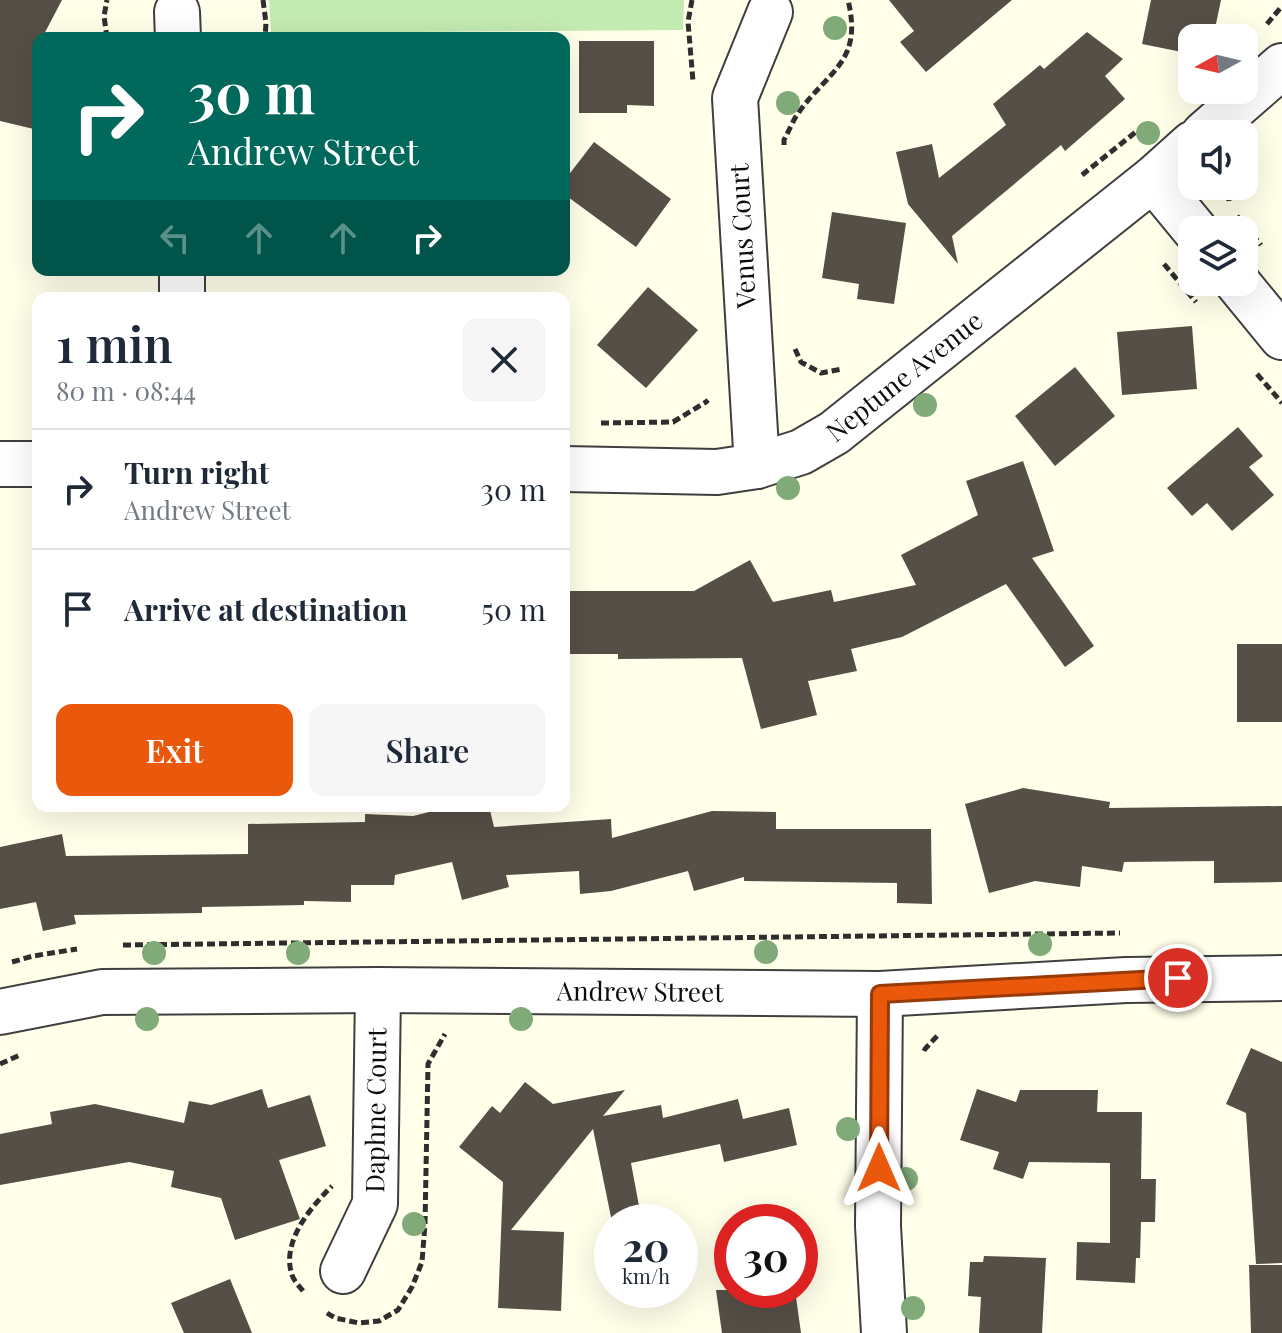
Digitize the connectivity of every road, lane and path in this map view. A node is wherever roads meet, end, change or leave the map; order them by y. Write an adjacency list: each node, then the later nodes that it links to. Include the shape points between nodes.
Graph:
1 (107, 0): 8 (path)
2 (263, 0): 9 (path)
3 (692, 0): 11 (path, via 688,22)
4 (848, 0): 14 (path, via 850,45 839,68 797,114 784,140)
5 (1282, 6): 7 (path)
6 (770, 12): 29 (street, Venus Court, via 735,98)
7 (1269, 23)
8 (106, 32)
9 (265, 32)
10 (1282, 66): 12 (street)
11 (694, 84)
12 (1220, 120)
13 (1143, 126): 16 (path)
14 (784, 155)
15 (1178, 157): 17 (street, Neptune Avenue)
16 (1081, 176)
17 (1153, 179): 19 (street); 29 (street, Neptune Avenue, via 834,433 801,452)
18 (1229, 200): 20 (path)
19 (1183, 216)
20 (1264, 249)
21 (1248, 296): 23 (street)
22 (789, 336): 24 (path, via 801,362 821,373)
23 (1282, 337)
24 (846, 369)
25 (713, 389): 26 (path, via 706,402 673,422)
26 (595, 423)
27 (0, 464): 28 (street)
28 (32, 464)
29 (757, 466): 30 (street, Neptune Avenue, via 717,472)
30 (570, 469)
31 (1124, 933): 32 (path)
32 (118, 945)
33 (91, 947): 34 (path)
34 (0, 966)
35 (1282, 978): 37 (street, Andrew Street, via 1126,980)
36 (378, 990): 37 (street, Andrew Street); 38 (street, Andrew Street, via 102,992); 45 (street, Daphne Court, via 375,1204)
37 (880, 994): 48 (street, via 878,1226)
38 (0, 1012)
39 (449, 1028): 47 (path, via 428,1064 425,1224 422,1262 412,1287 398,1310 379,1321 359,1323)
40 (941, 1032): 43 (path, via 925,1049)
41 (26, 1053): 42 (path)
42 (0, 1064)
43 (924, 1064)
44 (336, 1182): 46 (path, via 313,1206 289,1251 293,1276)
45 (343, 1271)
46 (305, 1295)
47 (323, 1311)
48 (884, 1333)

